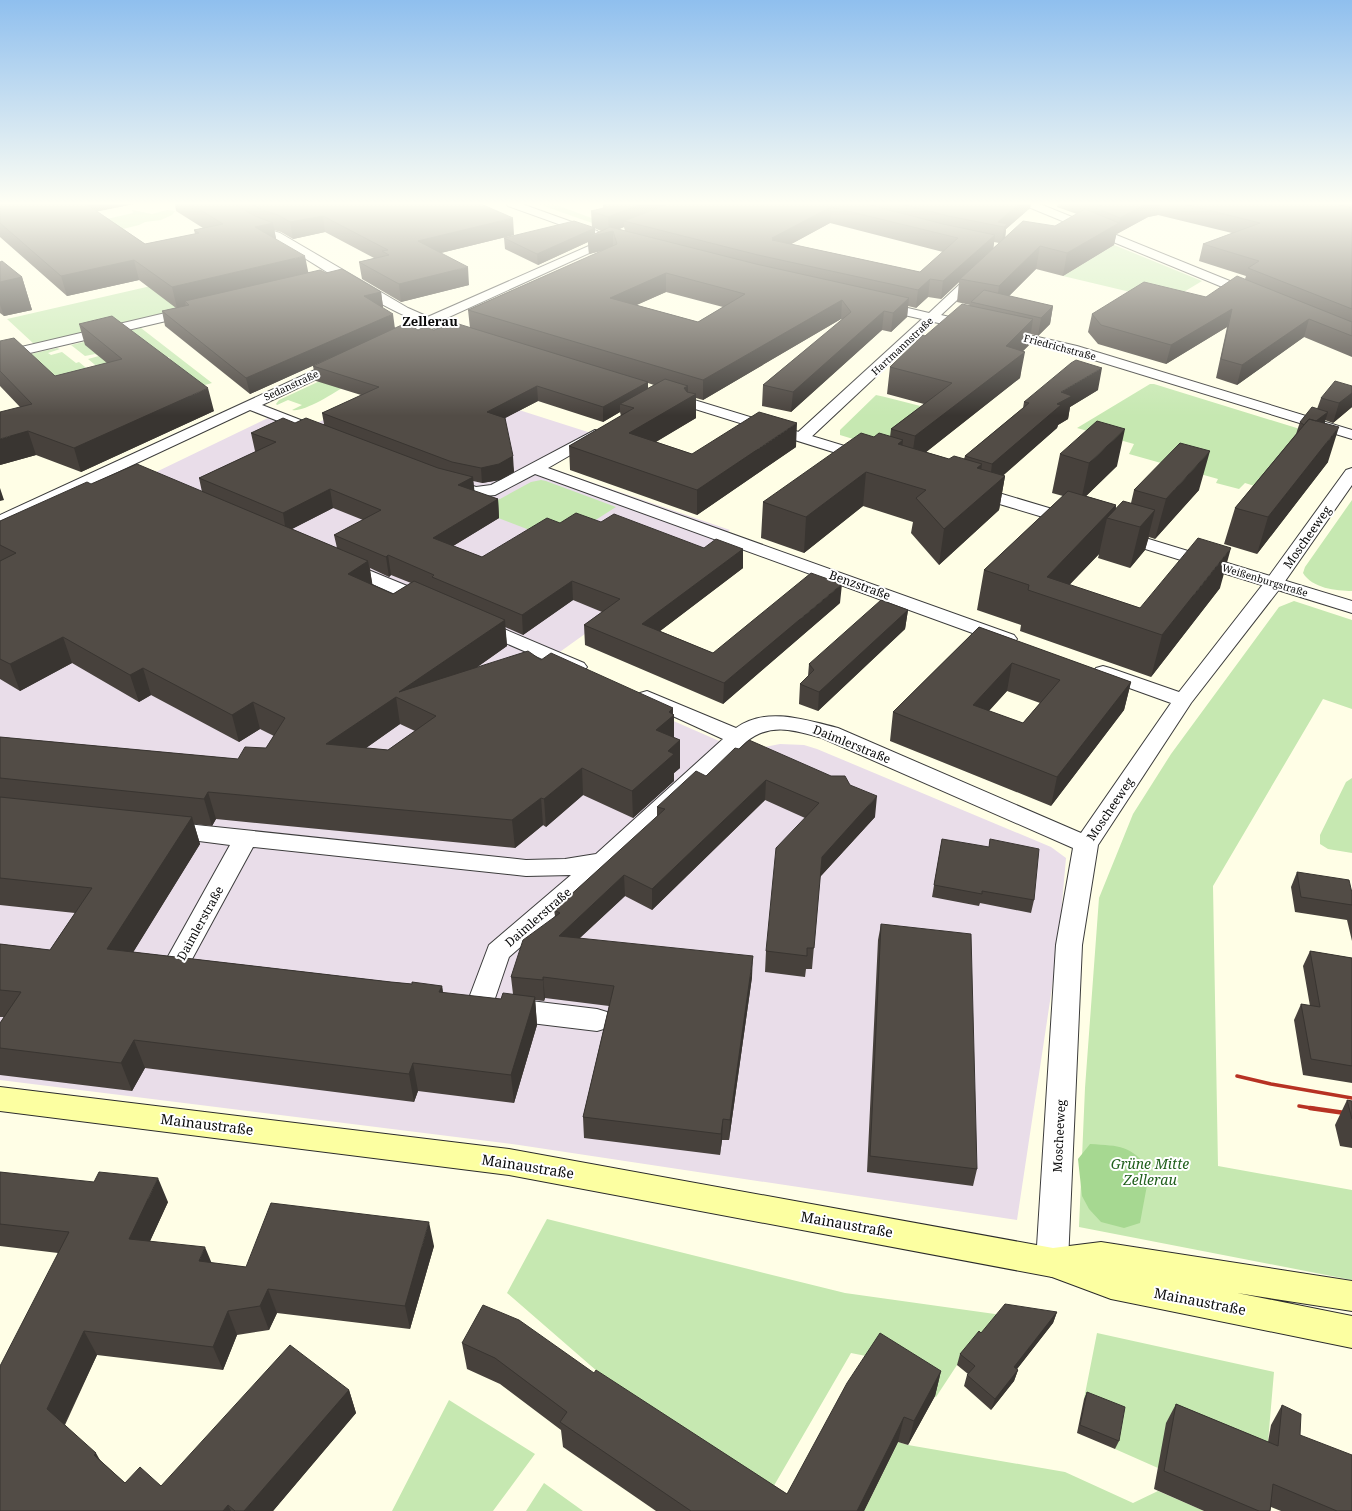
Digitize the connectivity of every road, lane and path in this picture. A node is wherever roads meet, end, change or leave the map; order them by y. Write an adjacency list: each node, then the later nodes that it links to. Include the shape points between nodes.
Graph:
1 (341, 274): 11 (street, via 403,312)
2 (339, 275): 6 (street)
3 (532, 275): 11 (street)
4 (978, 275): 10 (street, Hartmannstraße)
5 (1206, 275): 7 (street)
6 (326, 278)
7 (1263, 299)
8 (863, 302): 10 (street, Friedrichstraße)
9 (204, 308): 14 (street)
10 (932, 318): 20 (street, Friedrichstraße, via 1072,349); 21 (street, Hartmannstraße)
11 (428, 322): 12 (street); 13 (street)
12 (483, 339)
13 (371, 348)
14 (0, 356)
15 (351, 357): 17 (street, Sedanstraße)
16 (657, 395): 21 (street)
17 (249, 405): 19 (street); 23 (street, Sedanstraße)
18 (606, 428): 24 (street)
19 (325, 435)
20 (1352, 435)
21 (802, 437): 22 (street)
22 (884, 463)
23 (118, 467): 26 (street); 29 (street, Sedanstraße)
24 (536, 469): 27 (street, via 507,485 484,492 474,492); 33 (street, Benzstraße)
25 (1352, 473): 31 (street, Moscheeweg)
26 (138, 476)
27 (439, 479)
28 (957, 485): 31 (street, Weißenburgstraße)
29 (0, 522)
30 (328, 558): 35 (street)
31 (1274, 583): 32 (street, Weißenburgstraße); 37 (street, Moscheeweg)
32 (1352, 607)
33 (1020, 644)
34 (1087, 667): 37 (street)
35 (596, 675)
36 (632, 691): 38 (street)
37 (1183, 700): 41 (street, Moscheeweg)
38 (738, 737): 41 (street, Daimlerstraße, via 752,727 773,723 802,725 830,733); 42 (street, Daimlerstraße)
39 (145, 828): 40 (street, Daimlerstraße)
40 (246, 838): 42 (street, Daimlerstraße, via 526,868 552,869); 43 (street, Daimlerstraße, via 174,969)
41 (1086, 844): 46 (street, Moscheeweg, via 1069,945)
42 (604, 860): 44 (street, Daimlerstraße, via 498,952 468,1005)
43 (214, 974)
44 (597, 1020)
45 (0, 1099): 46 (main road, Mainaustraße, via 509,1162)
46 (1052, 1262): 47 (main road, Mainaustraße, via 1113,1259); 48 (main road, Mainaustraße, via 1111,1284)
47 (1352, 1296)
48 (1352, 1332)

